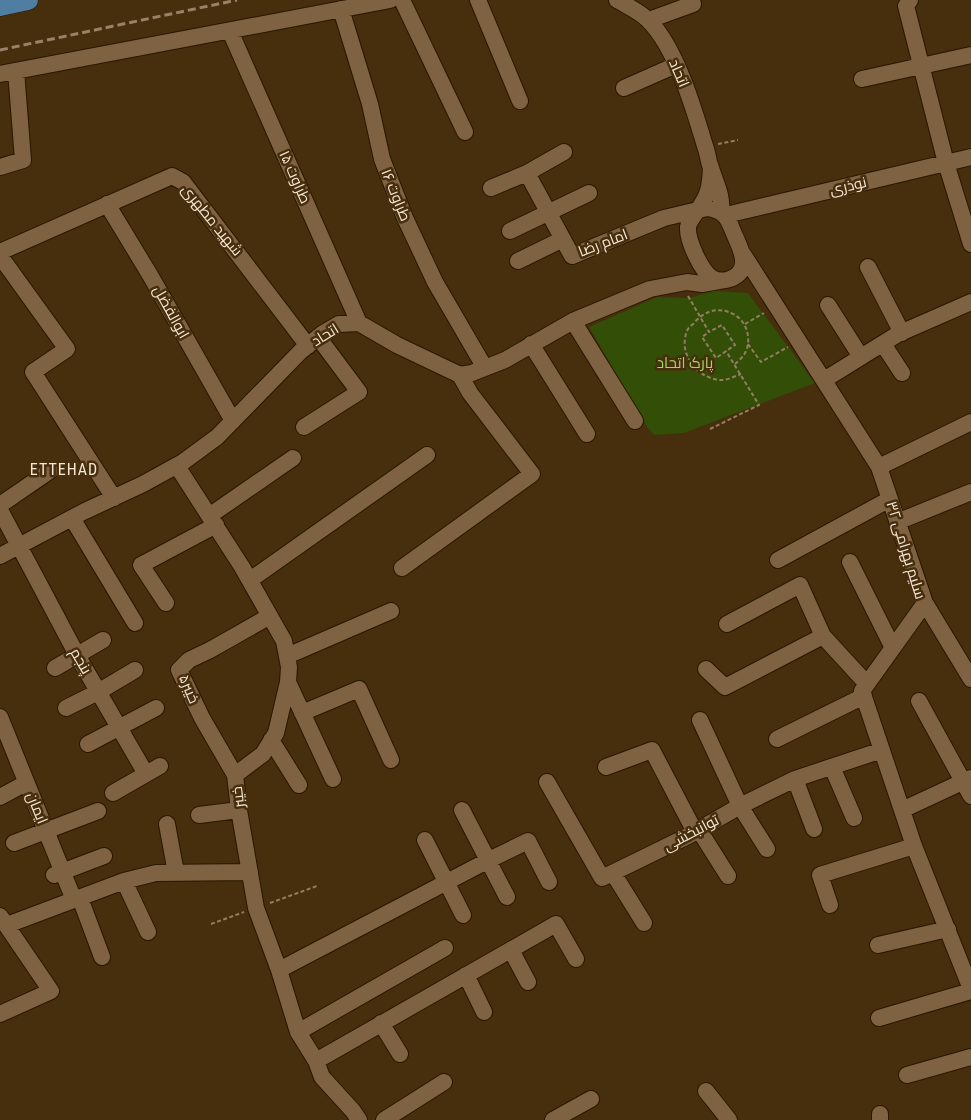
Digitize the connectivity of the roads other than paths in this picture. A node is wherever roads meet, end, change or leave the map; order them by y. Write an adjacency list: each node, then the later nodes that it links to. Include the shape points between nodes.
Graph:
1 (28, 0): 8 (main road)
2 (390, 0): 9 (street)
3 (402, 0): 19 (street)
4 (478, 0): 18 (street)
5 (617, 0): 10 (street, اتحاد)
6 (910, 0): 14 (street, via 906,6)
7 (693, 4): 10 (street)
8 (0, 6)
9 (341, 9): 11 (street); 55 (street, طراوت ۱۶, via 370,104 382,159 402,210 435,282)
10 (648, 20): 13 (street, اتحاد, via 664,40)
11 (230, 31): 15 (street); 49 (street, طراوت ۱۵)
12 (971, 55): 14 (street)
13 (676, 65): 17 (street); 24 (street, اتحاد)
14 (921, 66): 16 (street); 22 (street)
15 (8, 72): 23 (street, via 22,160)
16 (862, 79)
17 (624, 88)
18 (520, 101)
19 (466, 132)
20 (564, 152): 25 (street)
21 (971, 157): 22 (street, نوذری)
22 (946, 163): 31 (street, نوذری); 36 (street)
23 (0, 167)
24 (711, 167): 29 (street, اتحاد, via 707,196); 31 (street, اتحاد)
25 (527, 173): 26 (street); 30 (street, امام رضا)
26 (492, 188)
27 (590, 193): 30 (street)
28 (107, 204): 37 (street, شهید مطهری); 51 (street, شهید مطهری, via 172,176 183,182); 59 (street, ابوالفضل)
29 (698, 210): 31 (street, via 708,208); 32 (street, امام رضا); 34 (street, via 691,218)
30 (549, 213): 33 (street); 35 (street, امام رضا)
31 (724, 213): 38 (street)
32 (664, 218): 34 (street, via 675,221); 35 (street, امام رضا, via 572,256)
33 (510, 231)
34 (689, 232): 42 (street, via 689,239)
35 (563, 239): 40 (street)
36 (971, 244)
37 (0, 252)
38 (743, 254): 43 (street, via 742,270); 45 (street, سلیم بهرامی ۳۲)
39 (0, 256): 70 (street, via 67,349 33,372)
40 (518, 261)
41 (868, 268): 50 (street)
42 (704, 271): 43 (street, via 712,278); 44 (street)
43 (725, 280): 44 (street); 45 (street)
44 (684, 283): 48 (street, via 650,289)
45 (764, 288): 58 (street, سلیم بهرامی ۳۲)
46 (971, 302): 50 (street)
47 (828, 305): 54 (street)
48 (573, 321): 52 (street); 60 (street)
49 (359, 323): 51 (street, اتحاد, via 339,324); 57 (street, اتحاد)
50 (902, 333): 53 (street)
51 (313, 341): 59 (street, اتحاد); 62 (street, via 359,392)
52 (531, 344): 55 (street); 63 (street)
53 (883, 344): 54 (street); 56 (street)
54 (861, 357): 58 (street)
55 (485, 368): 57 (street)
56 (902, 373)
57 (460, 375): 81 (street, via 532,474)
58 (824, 380): 67 (street, سلیم بهرامی ۳۲)
59 (233, 421): 66 (street, اتحاد, via 217,438)
60 (635, 421)
61 (971, 422): 67 (street)
62 (304, 427)
63 (587, 434)
64 (426, 455): 82 (street)
65 (293, 458): 75 (street)
66 (177, 466): 70 (street, اتحاد); 75 (street, خیبر)
67 (879, 467): 71 (street, سلیم بهرامی ۳۲)
68 (51, 470): 72 (street)
69 (971, 492): 76 (street)
70 (114, 498): 74 (street, اتحاد)
71 (890, 499): 76 (street, سلیم بهرامی ۳۲); 79 (street)
72 (0, 505)
73 (0, 510): 77 (street, پنجم)
74 (72, 518): 77 (street, اتحاد); 87 (street)
75 (212, 520): 82 (street, خیبر); 83 (street, via 141,564)
76 (897, 522): 84 (street, سلیم بهرامی ۳۲)
77 (19, 546): 78 (street, اتحاد); 92 (street, پنجم)
78 (0, 556)
79 (778, 560)
80 (850, 562): 91 (street)
81 (402, 568)
82 (250, 580): 86 (street, خیبر)
83 (166, 603)
84 (925, 603): 91 (street, سلیم بهرامی ۳۲); 97 (street)
85 (391, 610): 93 (street)
86 (270, 616): 93 (street, خیبر, via 284,641); 115 (street, خیبر۵, via 189,660 179,670 202,718)
87 (135, 623)
88 (727, 624): 89 (street, via 800,585)
89 (823, 636): 95 (street, via 725,688); 99 (street)
90 (103, 640): 92 (street)
91 (893, 648): 99 (street, سلیم بهرامی ۳۲)
92 (77, 655): 94 (street); 100 (street, پنجم)
93 (287, 656): 98 (street, خیبر)
94 (54, 668)
95 (706, 668)
96 (135, 670): 100 (street)
97 (971, 679)
98 (288, 682): 104 (street); 109 (street, خیبر, via 276,733)
99 (866, 690): 108 (street); 111 (street)
100 (98, 692): 102 (street); 107 (street, پنجم)
101 (919, 701): 121 (street)
102 (66, 708)
103 (156, 708): 107 (street)
104 (302, 713): 112 (street, via 358,689); 116 (street)
105 (0, 717): 119 (street, ایمان)
106 (700, 720): 124 (street)
107 (120, 728): 110 (street); 122 (street, پنجم, via 153,770)
108 (777, 738)
109 (271, 740): 115 (street, خیبر, via 262,754); 120 (street)
110 (88, 744)
111 (882, 750): 114 (street, توانبخشی); 127 (street)
112 (391, 760)
113 (606, 767): 134 (street, via 652,750)
114 (832, 767): 117 (street, توانبخشی); 130 (street)
115 (236, 774): 125 (street, خیبر)
116 (333, 779)
117 (795, 779): 124 (street, توانبخشی); 132 (street)
118 (547, 782): 143 (street, via 602,878)
119 (26, 783): 123 (street); 133 (street, ایمان)
120 (299, 785)
121 (968, 785): 127 (street)
122 (113, 793)
123 (0, 796)
124 (740, 806): 134 (street, توانبخشی); 138 (street)
125 (239, 810): 129 (street); 141 (street, خیبر)
126 (462, 810): 140 (street)
127 (902, 810): 137 (street)
128 (98, 811): 133 (street)
129 (199, 815)
130 (854, 818)
131 (167, 824): 142 (street)
132 (814, 829)
133 (46, 831): 136 (street); 144 (street, ایمان)
134 (697, 831): 143 (street, توانبخشی); 145 (street)
135 (425, 840): 148 (street)
136 (14, 843)
137 (914, 846): 151 (street, via 820,876); 155 (street)
138 (767, 849)
139 (104, 856): 144 (street)
140 (487, 861): 147 (street, via 528,841); 148 (street); 149 (street)
141 (250, 872): 142 (street); 162 (street, خیبر, via 256,908)
142 (176, 873): 146 (street, via 156,873)
143 (613, 873): 154 (street)
144 (58, 874): 150 (street, ایمان)
145 (728, 876)
146 (124, 881): 150 (street); 156 (street)
147 (549, 882)
148 (445, 883): 152 (street); 162 (street)
149 (507, 897)
150 (77, 899): 153 (street); 160 (street, ایمان)
151 (830, 905)
152 (463, 915)
153 (3, 920): 167 (street, via 51,991)
154 (644, 923)
155 (948, 929): 157 (street); 165 (street)
156 (148, 932)
157 (878, 945)
158 (445, 948): 170 (street)
159 (511, 950): 161 (street, via 556,924); 163 (street); 164 (street)
160 (102, 957)
161 (576, 959)
162 (279, 970): 170 (street, خیبر)
163 (466, 975): 166 (street); 169 (street)
164 (528, 982)
165 (971, 990): 168 (street)
166 (484, 1012)
167 (0, 1014)
168 (879, 1018)
169 (381, 1023): 171 (street); 173 (street)
170 (298, 1032): 173 (street, خیبر)
171 (400, 1054)
172 (971, 1057): 174 (street)
173 (316, 1060): 178 (street, خیبر, via 322,1077)
174 (907, 1075)
175 (444, 1082): 179 (street)
176 (706, 1092): 181 (street)
177 (591, 1099): 180 (street)
178 (359, 1120)
179 (384, 1120)
180 (552, 1120)
181 (729, 1120)

